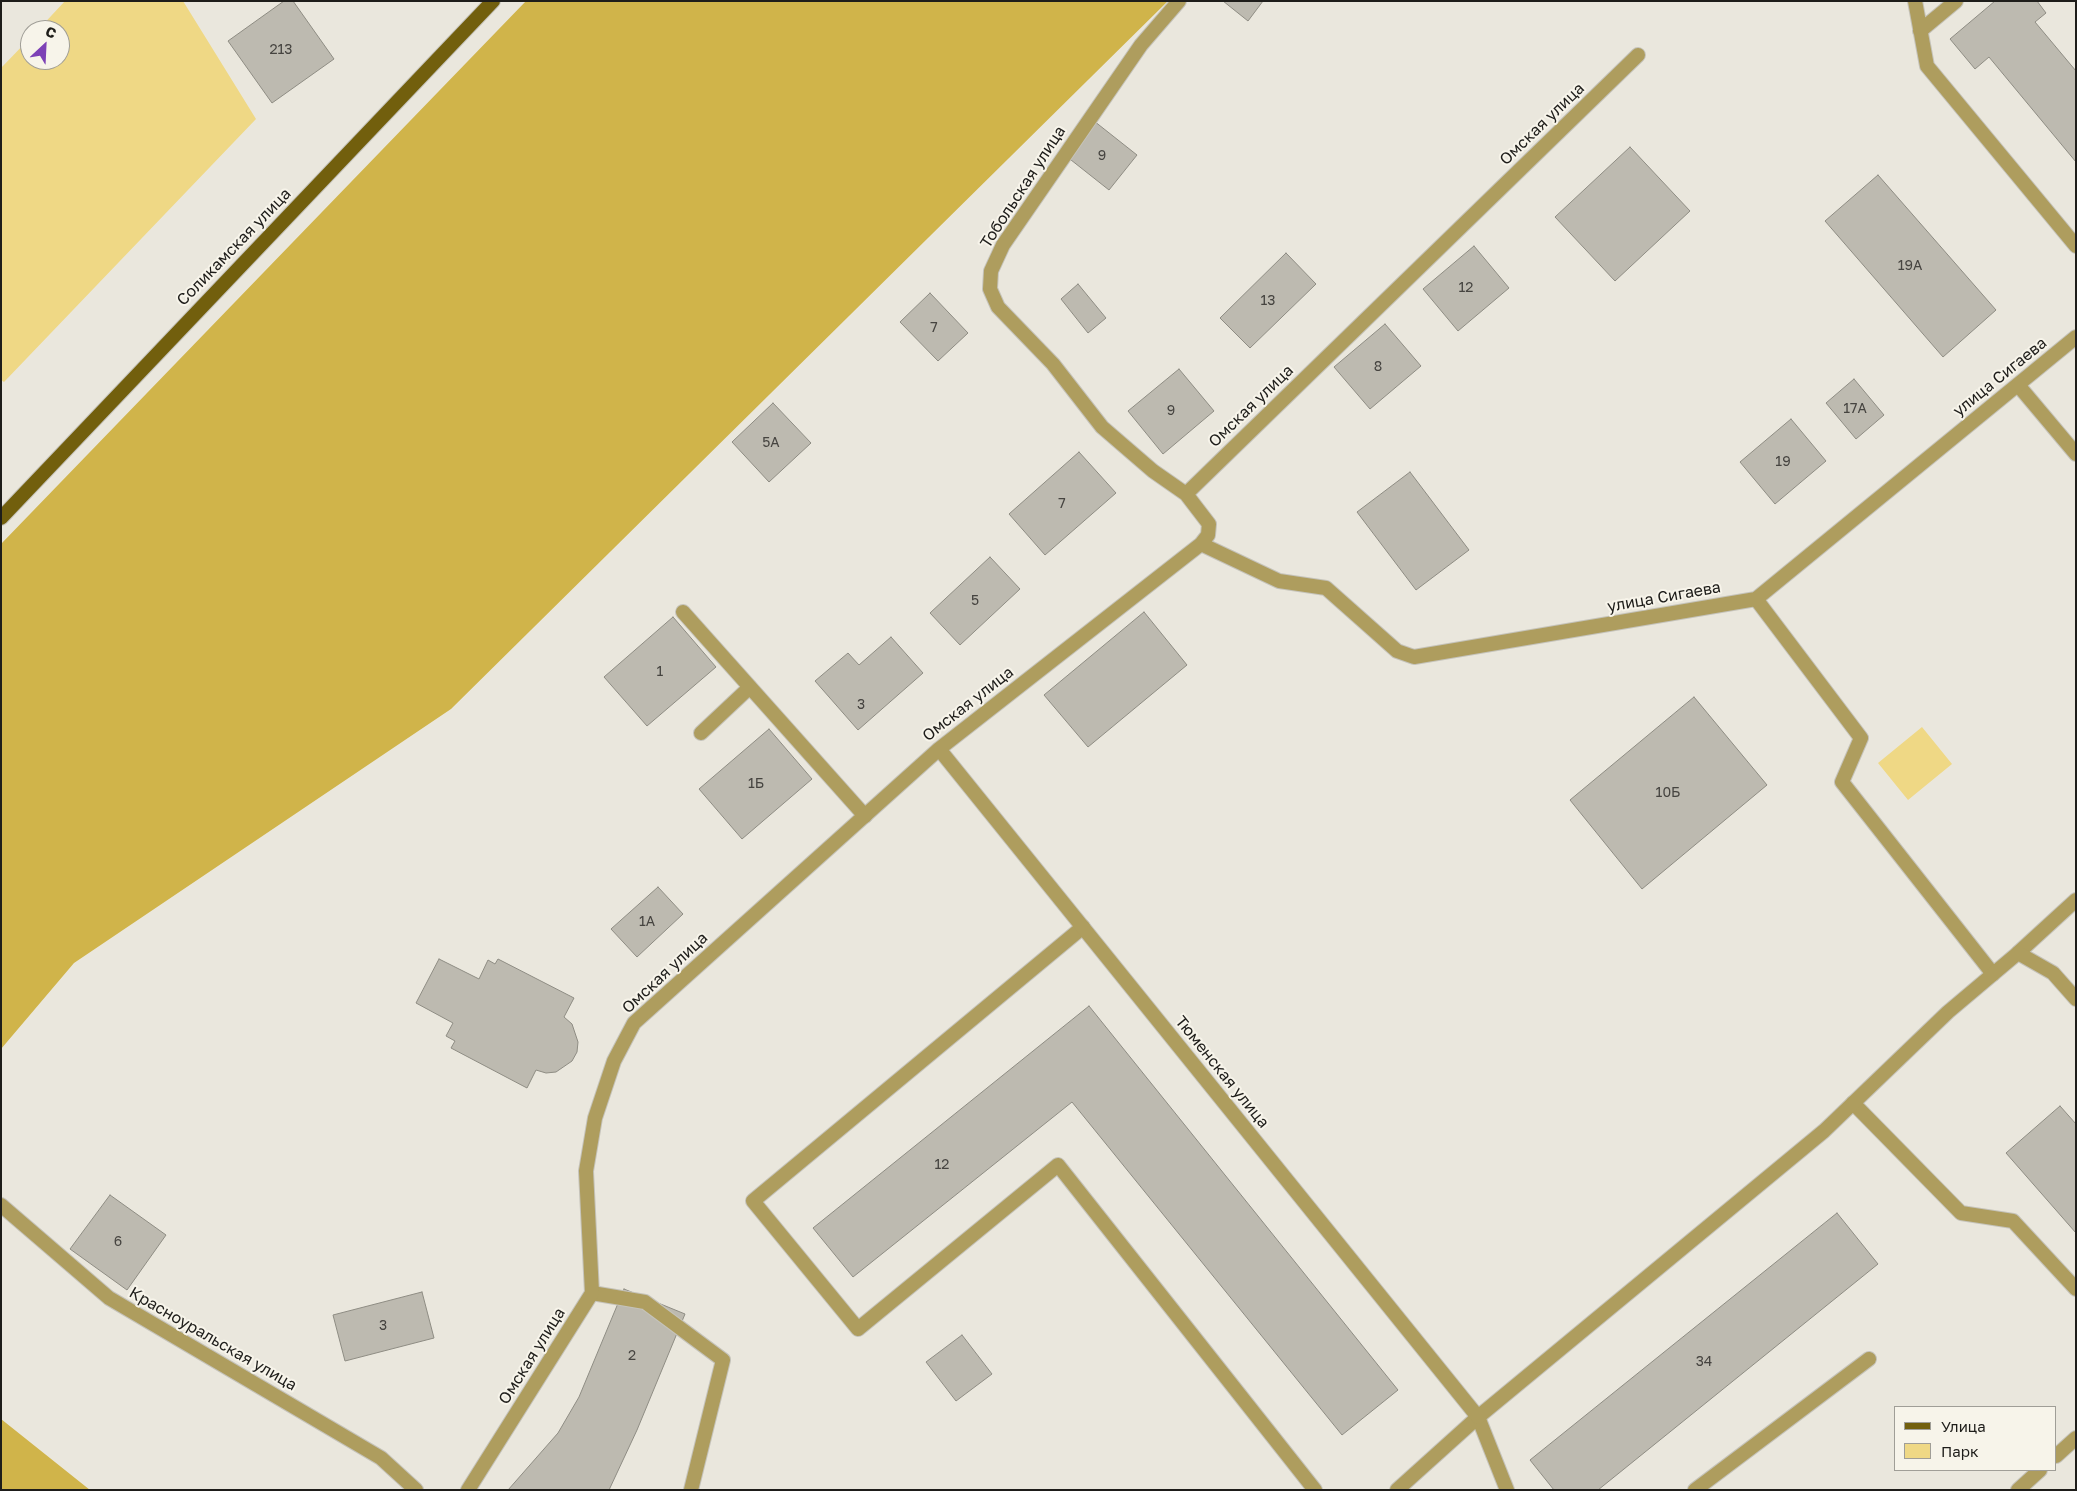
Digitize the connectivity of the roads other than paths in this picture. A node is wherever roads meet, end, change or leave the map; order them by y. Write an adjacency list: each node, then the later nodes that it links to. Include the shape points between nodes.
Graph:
1 (493, 1): 12 (main road, Соликамская улица)
2 (1179, 1): 11 (street, Тобольская улица, via 1141,46 1002,245 991,271 990,289 998,308 1053,364 1102,427 1152,471)
3 (1915, 1): 5 (street)
4 (1956, 1): 5 (street)
5 (1920, 31): 7 (street, via 1927,66)
6 (1638, 55): 11 (street, Омская улица)
7 (2076, 246)
8 (2076, 337): 9 (street, улица Сигаева)
9 (2018, 385): 10 (street); 14 (street, улица Сигаева)
10 (2076, 454)
11 (1186, 494): 13 (street, via 1209,524 1208,535)
12 (1, 518)
13 (1201, 544): 14 (street, улица Сигаева, via 1279,581 1326,588 1398,651 1414,657); 18 (street, Омская улица)
14 (1756, 599): 23 (street, via 1861,738 1842,782)
15 (683, 612): 16 (street)
16 (750, 687): 17 (street); 19 (street)
17 (701, 733)
18 (939, 749): 19 (street, Омская улица); 21 (street, Тюменская улица)
19 (865, 816): 28 (street, Омская улица, via 634,1023 614,1061 595,1118 586,1171)
20 (2076, 900): 22 (street)
21 (1083, 927): 30 (street, Тюменская улица); 37 (street, via 753,1200 858,1329 1058,1165)
22 (2018, 953): 23 (street); 24 (street, via 2053,973)
23 (1992, 974): 25 (street)
24 (2076, 999)
25 (1853, 1103): 27 (street, via 1961,1213 2013,1221); 30 (street, via 1824,1131)
26 (1, 1205): 34 (street, Красноуральская улица, via 109,1298 380,1458)
27 (2076, 1289)
28 (592, 1293): 35 (street, Омская улица); 36 (street, via 644,1302 723,1360)
29 (1869, 1359): 40 (street)
30 (1478, 1417): 38 (street); 39 (street, Тюменская улица)
31 (2076, 1438): 32 (street)
32 (2057, 1455)
33 (2039, 1471): 41 (street)
34 (416, 1490)
35 (468, 1490)
36 (690, 1490)
37 (1315, 1490)
38 (1397, 1490)
39 (1507, 1490)
40 (1695, 1490)
41 (2018, 1490)

